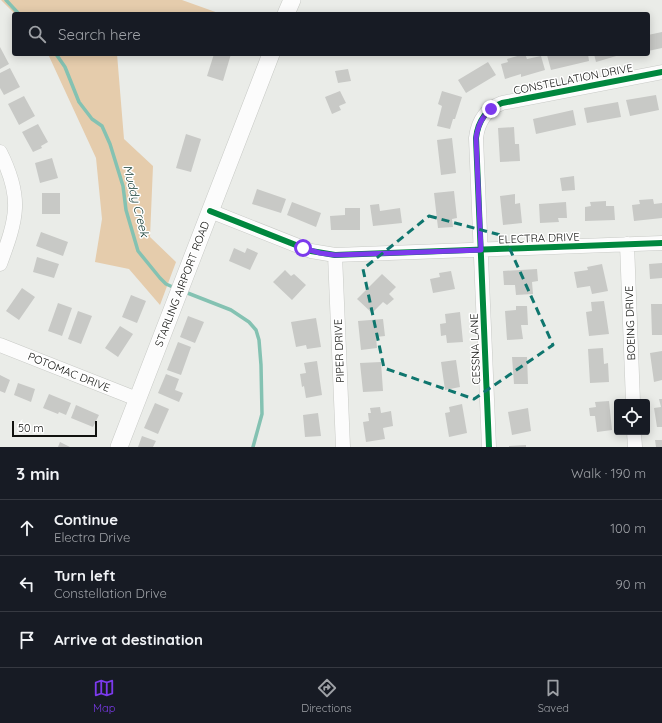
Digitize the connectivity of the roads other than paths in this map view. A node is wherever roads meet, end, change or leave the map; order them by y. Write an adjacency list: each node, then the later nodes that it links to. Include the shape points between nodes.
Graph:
1 (292, 0): 2 (street)
2 (287, 12)
3 (270, 56): 6 (street, STARLING AIRPORT ROAD)
4 (662, 72): 9 (street, CONSTELLATION DRIVE, via 502,103 486,113 479,124 476,138)
5 (0, 152): 11 (street, via 12,179 15,202 12,230)
6 (210, 211): 10 (street, ELECTRA DRIVE, via 312,251); 13 (street, STARLING AIRPORT ROAD)
7 (662, 243): 8 (street, ELECTRA DRIVE)
8 (627, 244): 9 (street, ELECTRA DRIVE); 14 (street, BOEING DRIVE)
9 (481, 250): 10 (street, ELECTRA DRIVE); 18 (street, CESSNA LANE)
10 (335, 255): 17 (street, PIPER DRIVE)
11 (0, 264)
12 (0, 345): 13 (street, POTOMAC DRIVE)
13 (137, 399): 16 (street, STARLING AIRPORT ROAD)
14 (633, 399)
15 (634, 435): 19 (street)
16 (119, 447)
17 (343, 447)
18 (489, 447)
19 (635, 447)

